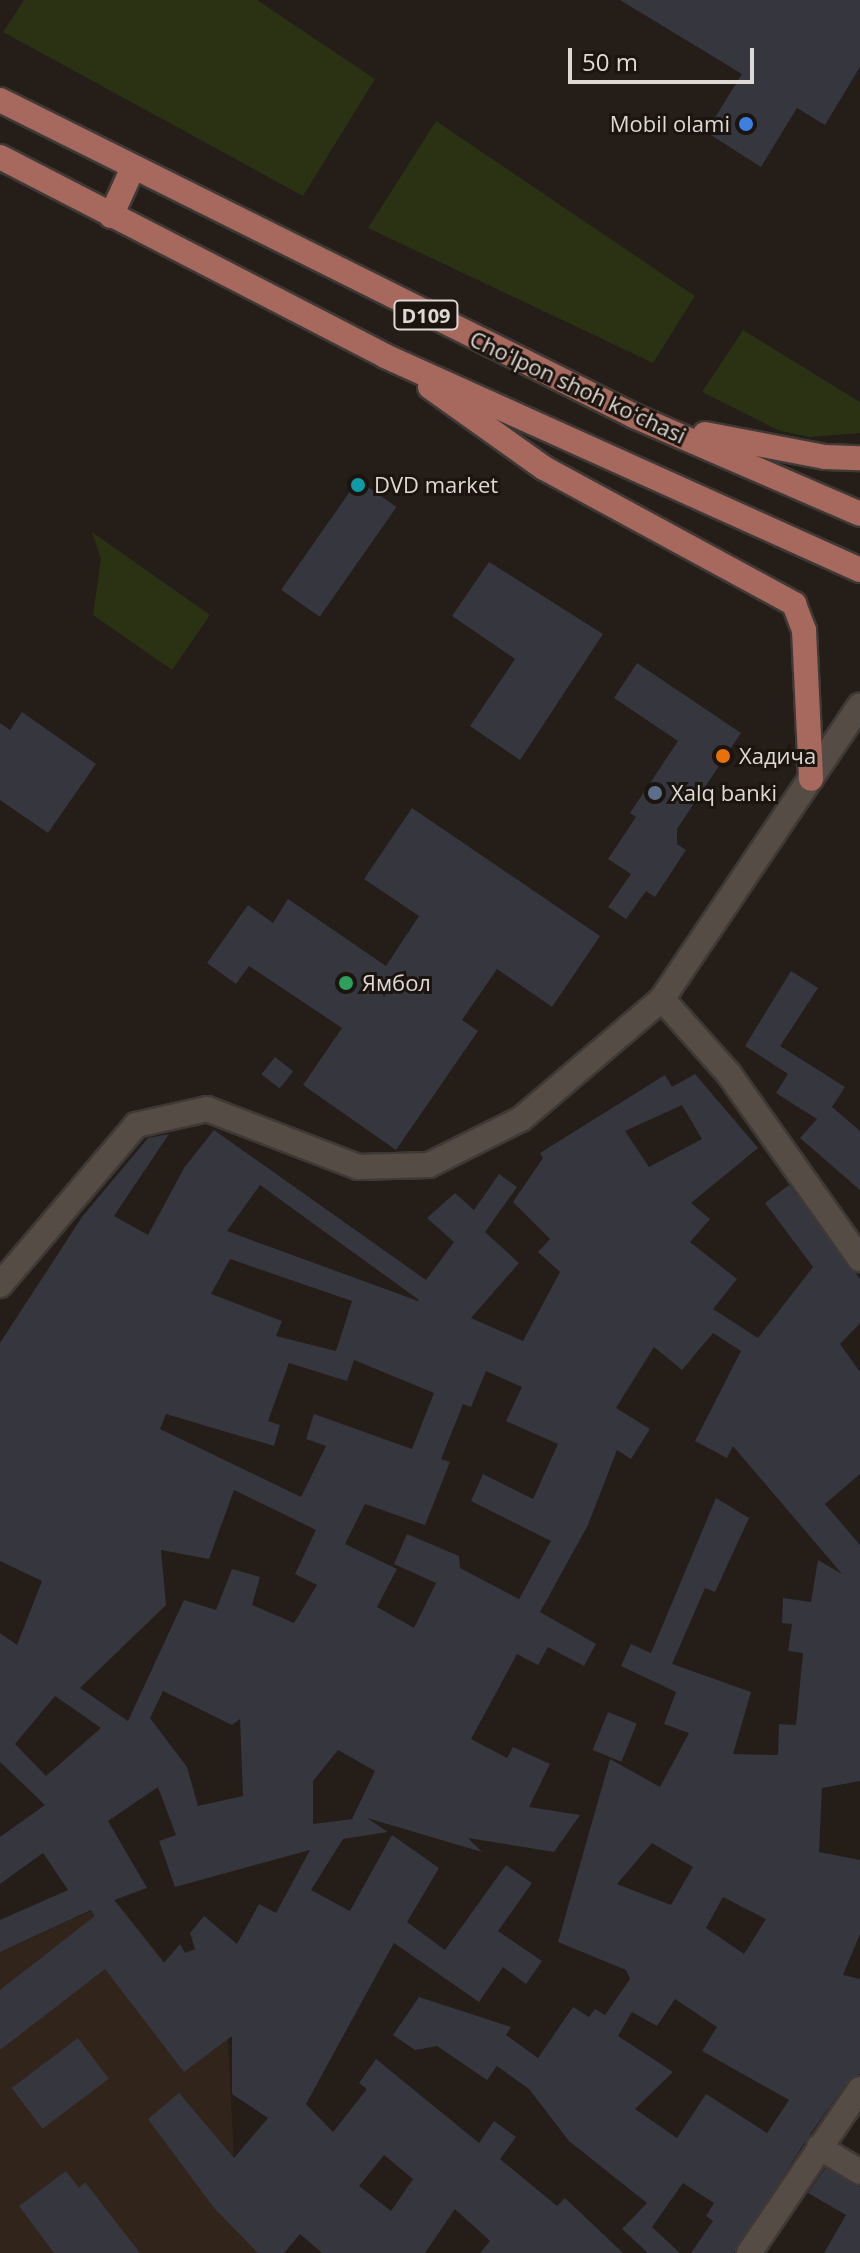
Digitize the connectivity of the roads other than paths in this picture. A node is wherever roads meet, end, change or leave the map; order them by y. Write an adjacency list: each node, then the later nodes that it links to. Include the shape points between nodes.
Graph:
1 (0, 100): 3 (main road, Choʻlpon shoh koʻchasi / D109)
2 (0, 157): 4 (main road, D109)
3 (132, 170): 4 (main road); 6 (main road, Choʻlpon shoh koʻchasi / D109)
4 (111, 216): 5 (main road, D109)
5 (385, 356): 9 (main road, D109); 11 (main road, via 544,468 794,604 804,630)
6 (634, 416): 7 (main road, via 751,446); 8 (main road, Choʻlpon shoh koʻchasi / D109)
7 (860, 458)
8 (860, 514)
9 (860, 570)
10 (860, 706): 11 (street)
11 (811, 779): 12 (street)
12 (662, 999): 13 (street, via 729,1074); 14 (street, via 521,1119 429,1165 358,1167 207,1109 136,1125)
13 (860, 1259)
14 (0, 1285)
15 (860, 2089): 16 (street)
16 (819, 2147): 17 (street); 18 (street)
17 (860, 2172)
18 (749, 2253)

